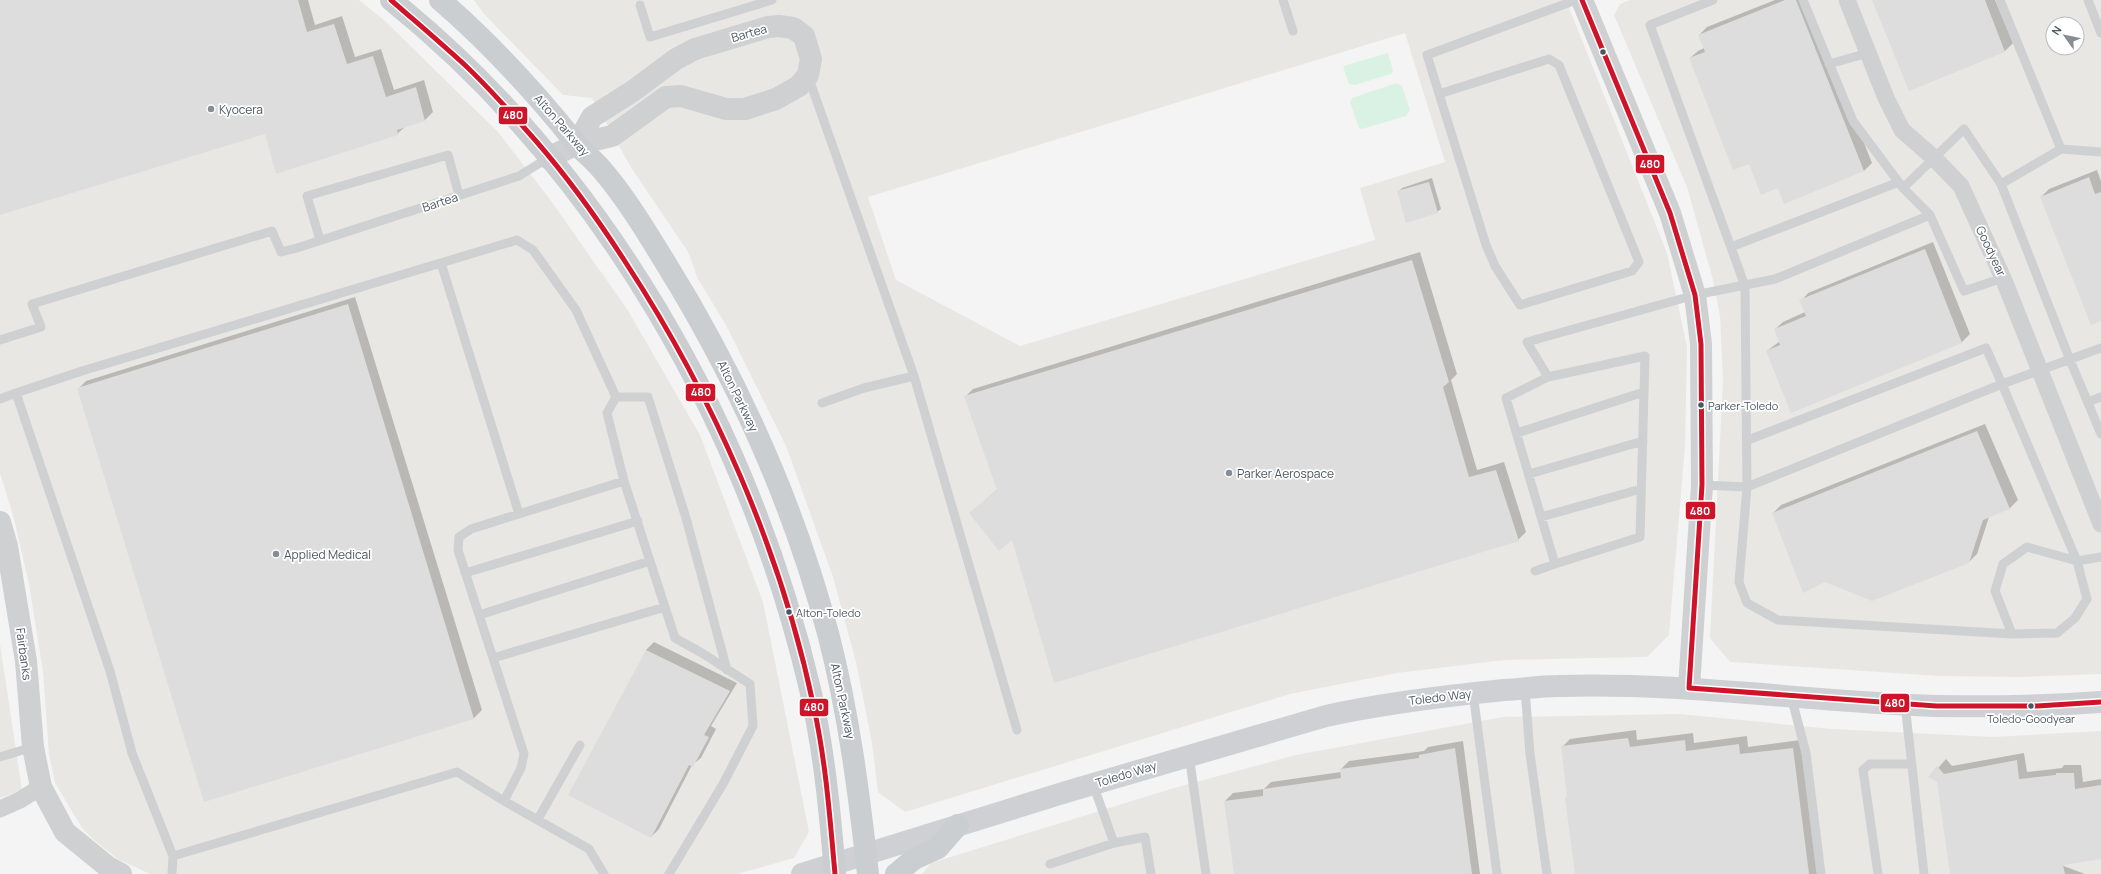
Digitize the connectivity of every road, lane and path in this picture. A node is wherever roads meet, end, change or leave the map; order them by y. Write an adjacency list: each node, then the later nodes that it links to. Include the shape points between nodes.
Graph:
1 (391, 0): 22 (main road, via 463,65 527,132)
2 (440, 0): 19 (main road, Alton Parkway, via 524,82)
3 (772, 0): 12 (lane, via 650,37)
4 (1283, 0): 13 (lane)
5 (1576, 0): 18 (lane, via 1427,55)
6 (1582, 0): 33 (street, via 1670,213)
7 (1713, 0): 29 (lane, via 1650,26)
8 (1803, 0): 16 (lane)
9 (1847, 0): 15 (street, Goodyear)
10 (2000, 0): 20 (lane)
11 (2088, 0): 14 (lane)
12 (640, 5)
13 (1293, 31)
14 (2101, 33)
15 (1868, 53): 16 (lane); 23 (street, Goodyear, via 1902,130)
16 (1829, 64): 25 (lane, via 1853,121)
17 (808, 75): 19 (street, Bartea, via 799,86 776,99 745,109 726,109 681,96 666,97 612,136); 19 (street, Bartea, via 811,59 804,36 793,28 768,27 695,49 676,59 592,117); 38 (lane)
18 (1439, 94): 18 (lane, via 1486,245 1495,266 1520,304 1632,271 1639,262 1558,66 1549,59)
19 (577, 144): 22 (street, Bartea); 93 (main road, Alton Parkway, via 603,171 653,242 690,303 755,428 781,492 816,590 844,701 854,752)
20 (2061, 149): 21 (lane); 24 (lane)
21 (2101, 152)
22 (548, 158): 26 (lane, Bartea, via 519,176); 95 (main road, via 601,226 666,326 698,384 748,492 788,606 810,690 825,776)
23 (1934, 158): 24 (lane, via 1964,129); 25 (lane); 31 (street, Goodyear, via 1961,186)
24 (2001, 184): 36 (lane)
25 (1901, 185): 27 (lane); 29 (lane)
26 (459, 195): 28 (lane, Bartea); 28 (lane, via 448,155 307,196)
27 (1930, 215): 31 (lane, via 1964,291); 32 (lane, via 1775,279)
28 (320, 240): 34 (lane, Bartea, via 281,252 272,231 32,304 41,328)
29 (1731, 247): 32 (lane)
30 (441, 263): 42 (lane); 43 (lane, via 517,240 533,250 576,310); 57 (lane)
31 (2003, 278): 37 (street, Goodyear)
32 (1745, 286): 33 (lane); 50 (lane)
33 (1695, 294): 39 (lane, via 1527,342); 54 (street, via 1701,344)
34 (0, 340)
35 (2101, 348): 36 (lane)
36 (2070, 360): 37 (lane); 46 (lane)
37 (2040, 372): 40 (lane); 61 (street, Goodyear)
38 (914, 376): 47 (lane, via 864,388); 79 (lane)
39 (1548, 377): 41 (lane, via 1645,356); 48 (lane, via 1506,398)
40 (2002, 384): 50 (lane, via 1986,348); 55 (lane); 63 (lane)
41 (1644, 392): 48 (lane); 51 (lane)
42 (16, 393): 45 (lane); 92 (lane, via 110,671 132,753)
43 (616, 397): 53 (lane, via 607,413); 72 (lane, via 648,397 686,518)
44 (2101, 397): 46 (lane)
45 (0, 399)
46 (2088, 402): 49 (lane)
47 (822, 403)
48 (1516, 432): 52 (lane)
49 (2101, 434)
50 (1748, 440): 55 (lane)
51 (1643, 441): 52 (lane); 56 (lane)
52 (1529, 474): 58 (lane)
53 (624, 481): 57 (lane); 59 (lane)
54 (1702, 485): 55 (lane); 73 (street)
55 (1747, 487): 70 (lane, via 1739,582 1747,604 1778,620)
56 (1641, 489): 58 (lane); 65 (lane, via 1640,537)
57 (518, 514): 67 (lane, via 470,529 459,537 458,550)
58 (1541, 517): 65 (lane)
59 (638, 521): 64 (lane); 67 (lane)
60 (0, 522): 81 (street, Fairbanks, via 8,546 26,661)
61 (2101, 524)
62 (2101, 557): 63 (lane)
63 (2077, 560): 70 (lane, via 2087,599 2075,618 2057,633); 70 (lane, via 2027,547 2003,564 1995,592)
64 (650, 561): 68 (lane); 69 (lane)
65 (1555, 564): 66 (lane)
66 (1535, 571)
67 (465, 573): 69 (lane)
68 (665, 606): 71 (lane); 72 (lane, via 675,638)
69 (479, 615): 71 (lane)
70 (2012, 634)
71 (493, 658): 87 (lane, via 524,754 521,768)
72 (727, 670): 99 (lane, via 750,684 752,726 723,784)
73 (1689, 688): 74 (main road, Toledo Way, via 1557,686); 76 (main road, Toledo Way)
74 (1525, 689): 75 (main road, Toledo Way); 105 (lane, via 1530,754)
75 (1473, 693): 82 (main road, Toledo Way, via 1364,708 1326,716); 104 (lane)
76 (1790, 696): 78 (main road, Toledo Way); 106 (lane, via 1806,754)
77 (2101, 702): 78 (main road, Toledo Way, via 2037,706)
78 (1905, 704): 84 (lane)
79 (1017, 730)
80 (580, 745): 89 (lane)
81 (33, 747): 83 (lane); 86 (street, Fairbanks)
82 (1189, 755): 85 (main road, Toledo Way); 103 (lane)
83 (0, 757)
84 (1912, 764): 107 (lane, via 1870,764 1863,770); 108 (lane)
85 (1093, 784): 90 (main road, Toledo Way); 91 (lane)
86 (41, 787): 88 (street); 96 (street, via 65,832 108,867)
87 (504, 801): 89 (lane); 92 (lane, via 456,772)
88 (0, 809)
89 (538, 819): 98 (lane, via 589,849)
90 (958, 825): 93 (main road, Toledo Way); 101 (main road, via 938,848 914,859)
91 (1114, 843): 94 (lane); 102 (lane, via 1145,837)
92 (173, 856): 97 (lane)
93 (867, 864): 95 (main road, Toledo Way)
94 (1050, 864)
95 (835, 869): 100 (street, Toledo Way)
96 (121, 874)
97 (172, 874)
98 (604, 874)
99 (669, 874)
100 (802, 874)
101 (896, 874)
102 (1151, 874)
103 (1206, 874)
104 (1497, 874)
105 (1547, 874)
106 (1821, 874)
107 (1878, 874)
108 (1924, 874)

